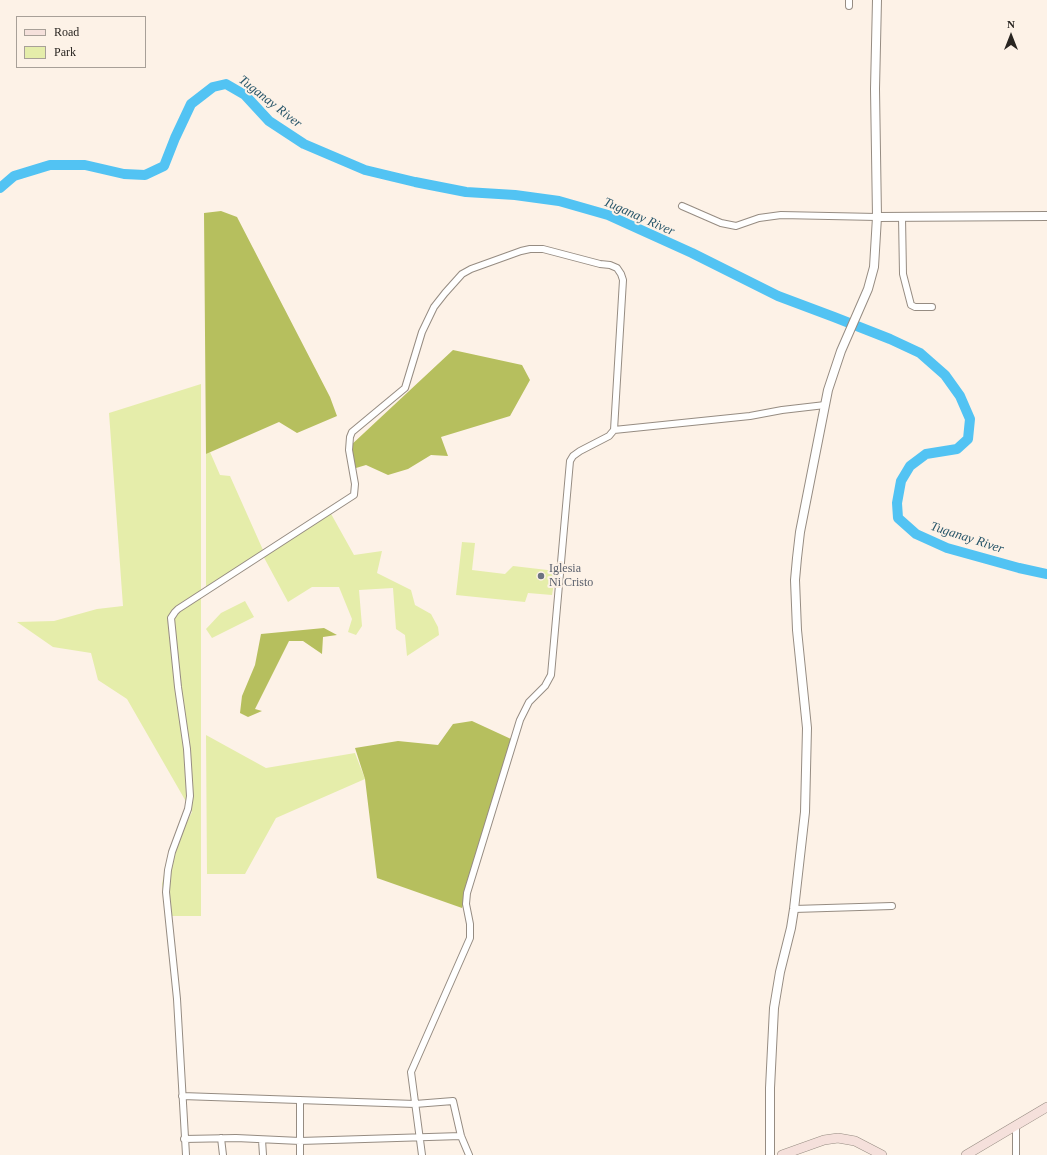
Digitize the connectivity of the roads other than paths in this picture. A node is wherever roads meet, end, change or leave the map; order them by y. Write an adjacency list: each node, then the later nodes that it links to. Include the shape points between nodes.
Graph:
1 (877, 0): 3 (street)
2 (682, 206): 3 (street, via 720,223 736,226 774,216)
3 (877, 216): 5 (street); 7 (street, via 874,267 863,301 836,363)
4 (1047, 216): 5 (street)
5 (902, 217): 6 (street, via 903,274 911,304 915,307)
6 (932, 307)
7 (825, 405): 8 (street, via 750,416); 10 (street, via 800,532 796,573 797,630 807,728 805,812)
8 (614, 430): 11 (street, via 623,280 617,268 537,248 471,269 462,274 434,307 422,332 405,388 352,432 349,443 355,494 172,615 172,633 187,749 190,802 172,852 166,892 177,999); 13 (street, via 609,436 580,451 570,461 551,675 545,686 529,702 520,720 467,893 470,938 411,1072)
9 (892, 906): 10 (street)
10 (794, 908): 28 (street, via 774,1008)
11 (182, 1096): 12 (street); 19 (street)
12 (300, 1100): 13 (street); 21 (street)
13 (415, 1104): 16 (street, via 453,1101); 18 (street)
14 (1047, 1107): 15 (main road)
15 (1016, 1125): 31 (main road); 32 (street)
16 (461, 1136): 18 (street); 27 (street)
17 (221, 1138): 19 (street); 20 (street); 23 (street)
18 (420, 1138): 21 (street); 26 (street)
19 (184, 1139): 22 (street)
20 (262, 1140): 21 (street); 24 (street)
21 (300, 1141): 25 (street)
22 (186, 1155)
23 (223, 1155)
24 (263, 1155)
25 (300, 1155)
26 (422, 1155)
27 (469, 1155)
28 (770, 1155)
29 (782, 1155): 30 (main road, via 824,1140 838,1138 855,1141)
30 (882, 1155)
31 (966, 1155)
32 (1016, 1155)

